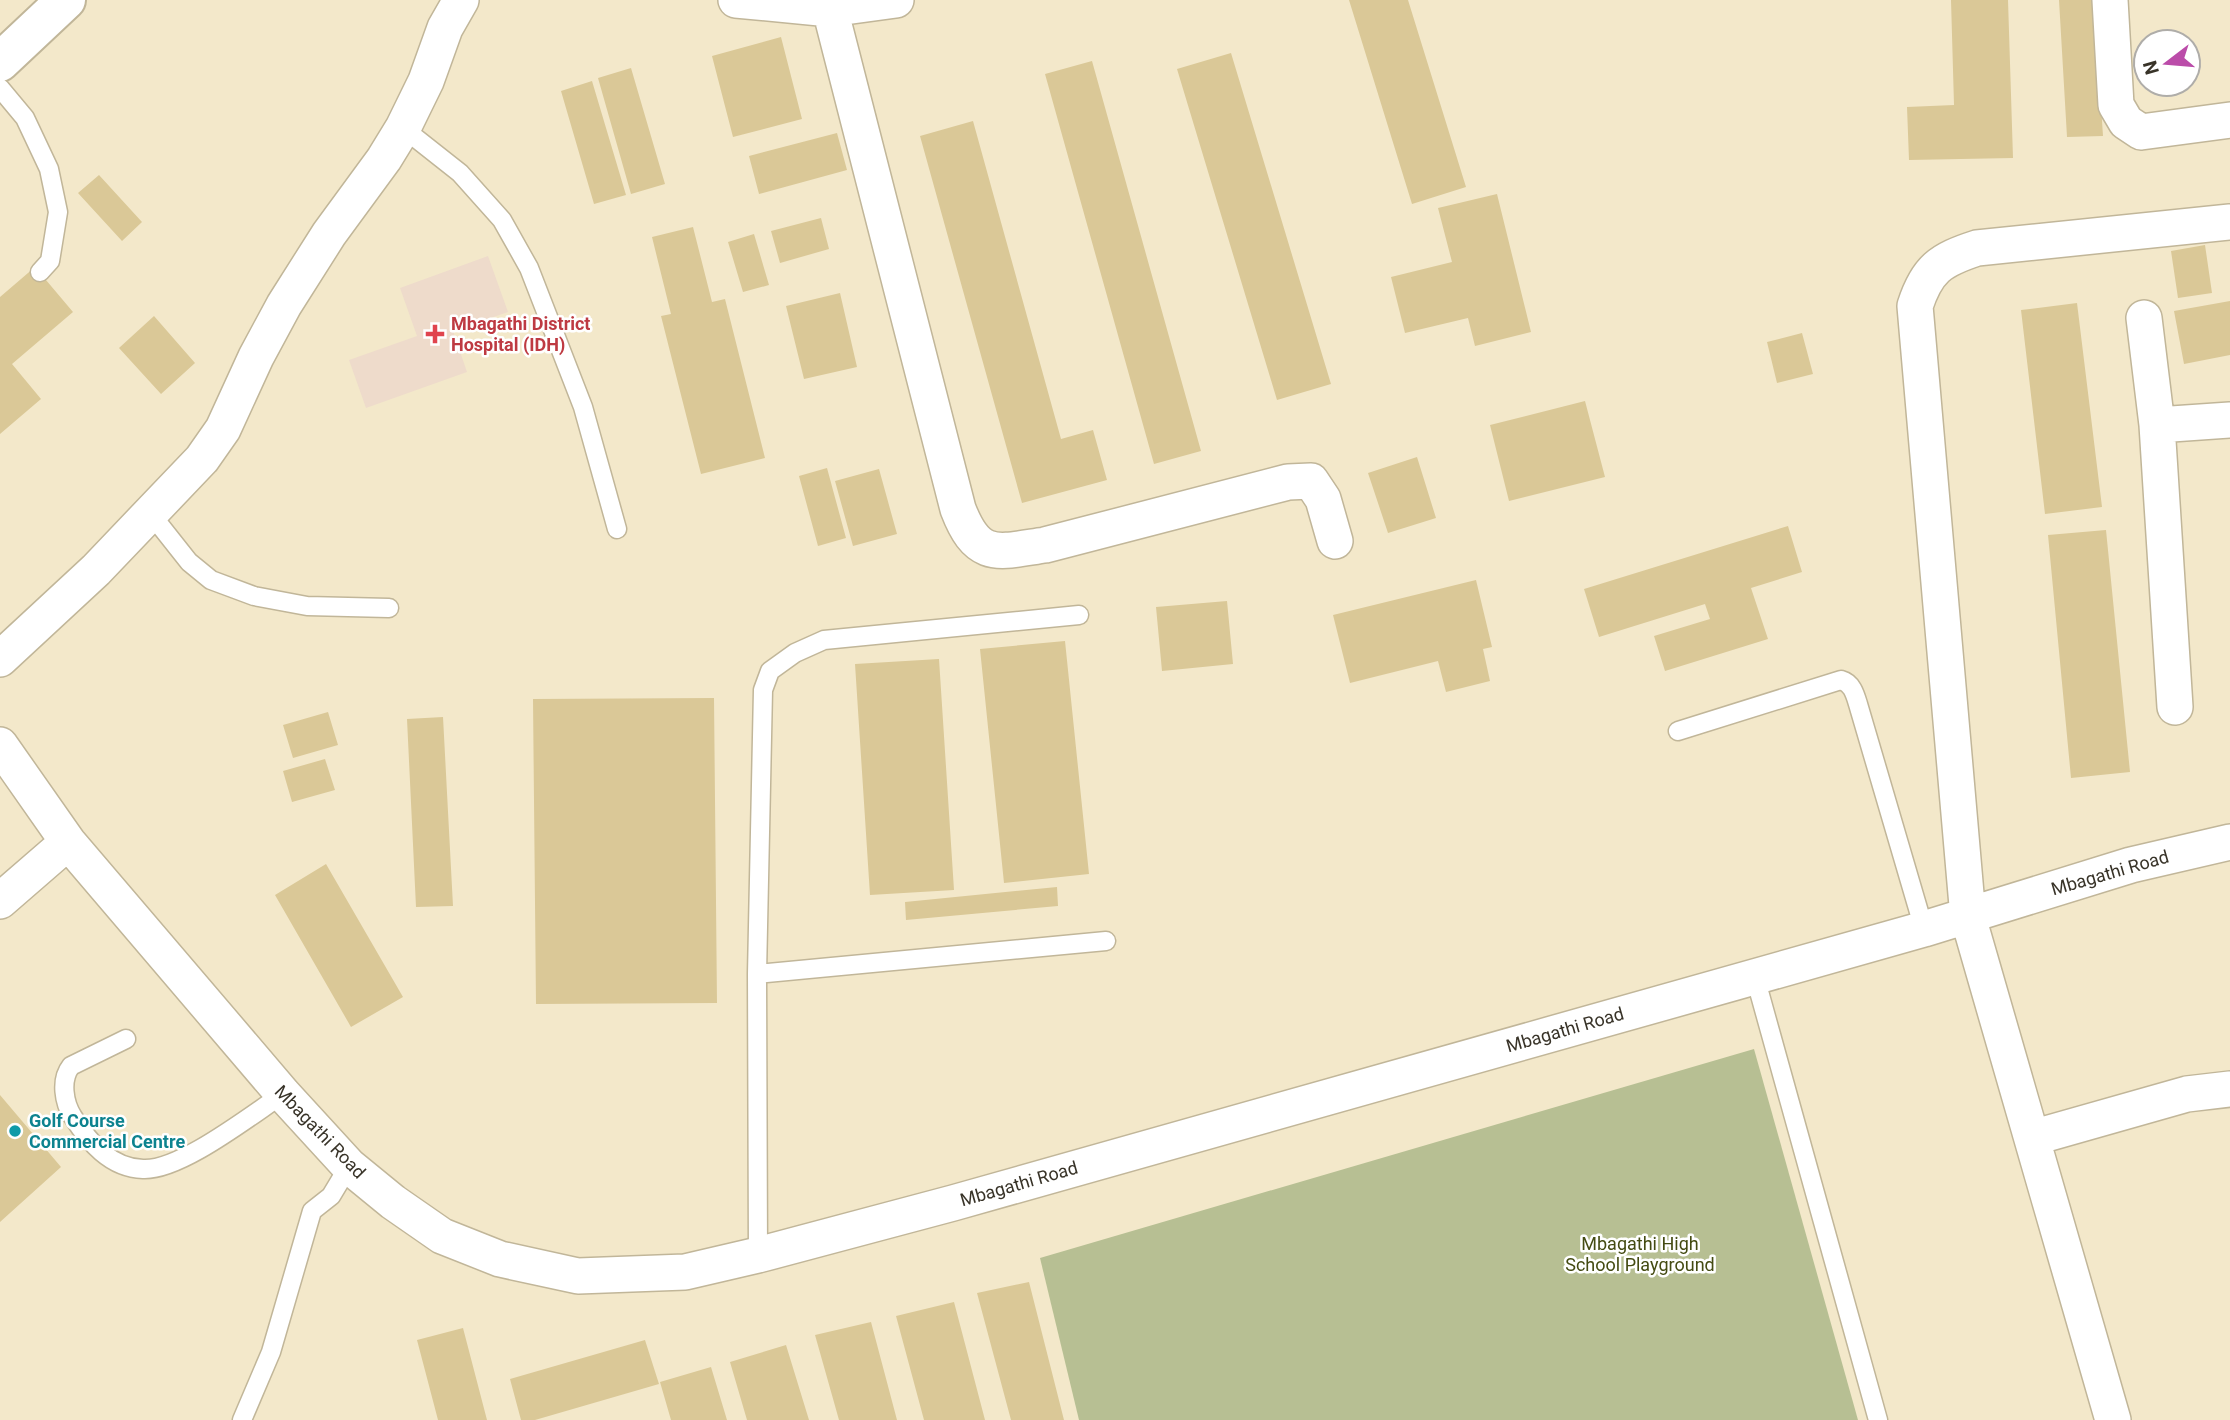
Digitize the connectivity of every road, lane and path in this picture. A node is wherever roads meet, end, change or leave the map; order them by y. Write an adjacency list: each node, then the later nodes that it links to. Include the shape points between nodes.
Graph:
1 (66, 0): 7 (main road)
2 (461, 0): 10 (street)
3 (736, 0): 6 (street)
4 (896, 0): 6 (street)
5 (2110, 0): 9 (street, via 2116,105 2126,122 2141,132)
6 (830, 9): 18 (street, via 967,533 983,547 1004,551 1045,545 1288,482 1311,481 1323,499)
7 (0, 62)
8 (0, 88): 12 (lane, via 25,118 49,169 58,212 50,261)
9 (2230, 120)
10 (403, 128): 16 (street, via 284,305 223,429); 17 (lane, via 460,173 502,220 529,268 583,407)
11 (2230, 222): 28 (street, via 1976,248 1948,257 1923,282 1916,306)
12 (40, 272)
13 (2144, 318): 15 (street)
14 (2230, 420): 15 (street)
15 (2157, 425): 22 (street)
16 (151, 514): 19 (lane, via 189,562 212,580 254,596 307,606); 21 (street)
17 (617, 529)
18 (1335, 541)
19 (389, 608)
20 (1079, 615): 31 (lane, via 824,640 770,671 763,690)
21 (0, 659)
22 (2175, 707)
23 (1678, 731): 29 (lane, via 1846,681 1858,704)
24 (0, 746): 25 (street, Mbagathi Road)
25 (68, 842): 27 (street); 35 (street, Mbagathi Road)
26 (2230, 842): 28 (street, Mbagathi Road, via 2131,865)
27 (0, 901)
28 (1968, 917): 29 (street, Mbagathi Road); 36 (street)
29 (1924, 929): 32 (street, Mbagathi Road)
30 (1106, 941): 31 (lane)
31 (757, 974): 38 (lane)
32 (1755, 977): 38 (street, Mbagathi Road); 40 (lane)
33 (126, 1039): 35 (lane, via 71,1066 64,1086 70,1113 88,1140 114,1162 144,1169 170,1163 210,1143)
34 (2230, 1089): 36 (street, via 2187,1094)
35 (283, 1094): 37 (street, Mbagathi Road)
36 (2032, 1138): 41 (street)
37 (349, 1166): 38 (street, Mbagathi Road, via 442,1236 500,1259 578,1276 685,1272); 39 (lane, via 331,1196 312,1211 271,1352)
38 (758, 1255)
39 (242, 1420)
40 (1878, 1420)
41 (2113, 1420)

